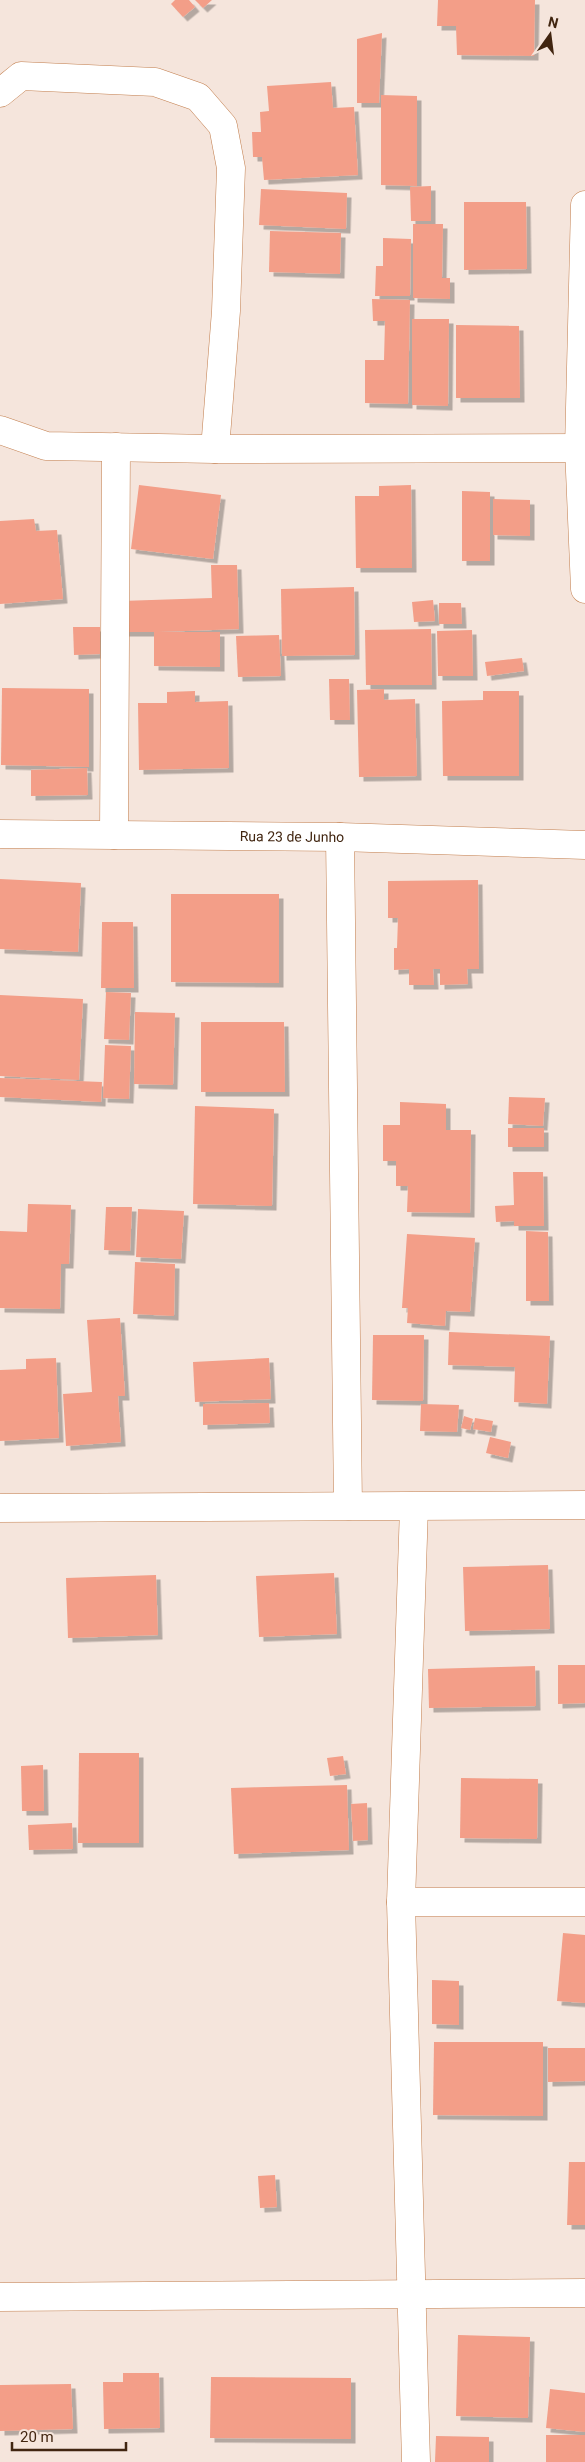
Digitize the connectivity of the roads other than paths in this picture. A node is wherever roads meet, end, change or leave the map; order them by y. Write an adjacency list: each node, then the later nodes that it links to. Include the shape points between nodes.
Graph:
1 (0, 93): 6 (street, via 21,76 155,82 198,97 223,126 230,178 226,310)
2 (585, 205): 5 (street)
3 (0, 430): 4 (street, via 46,446)
4 (116, 447): 6 (street); 9 (street)
5 (582, 448): 6 (street); 7 (street)
6 (215, 449)
7 (585, 589)
8 (0, 834): 9 (street, Rua 23 de Junho)
9 (114, 834): 10 (street, Rua 23 de Junho)
10 (340, 837): 11 (street, Rua 23 de Junho); 14 (street)
11 (585, 845)
12 (585, 1482): 13 (street)
13 (585, 1505): 15 (street)
14 (348, 1506): 15 (street); 16 (street)
15 (414, 1507): 17 (street)
16 (0, 1508)
17 (401, 1902): 18 (street); 19 (street)
18 (585, 1902)
19 (411, 2294): 20 (street); 21 (street); 22 (street)
20 (585, 2294)
21 (0, 2297)
22 (416, 2462)

